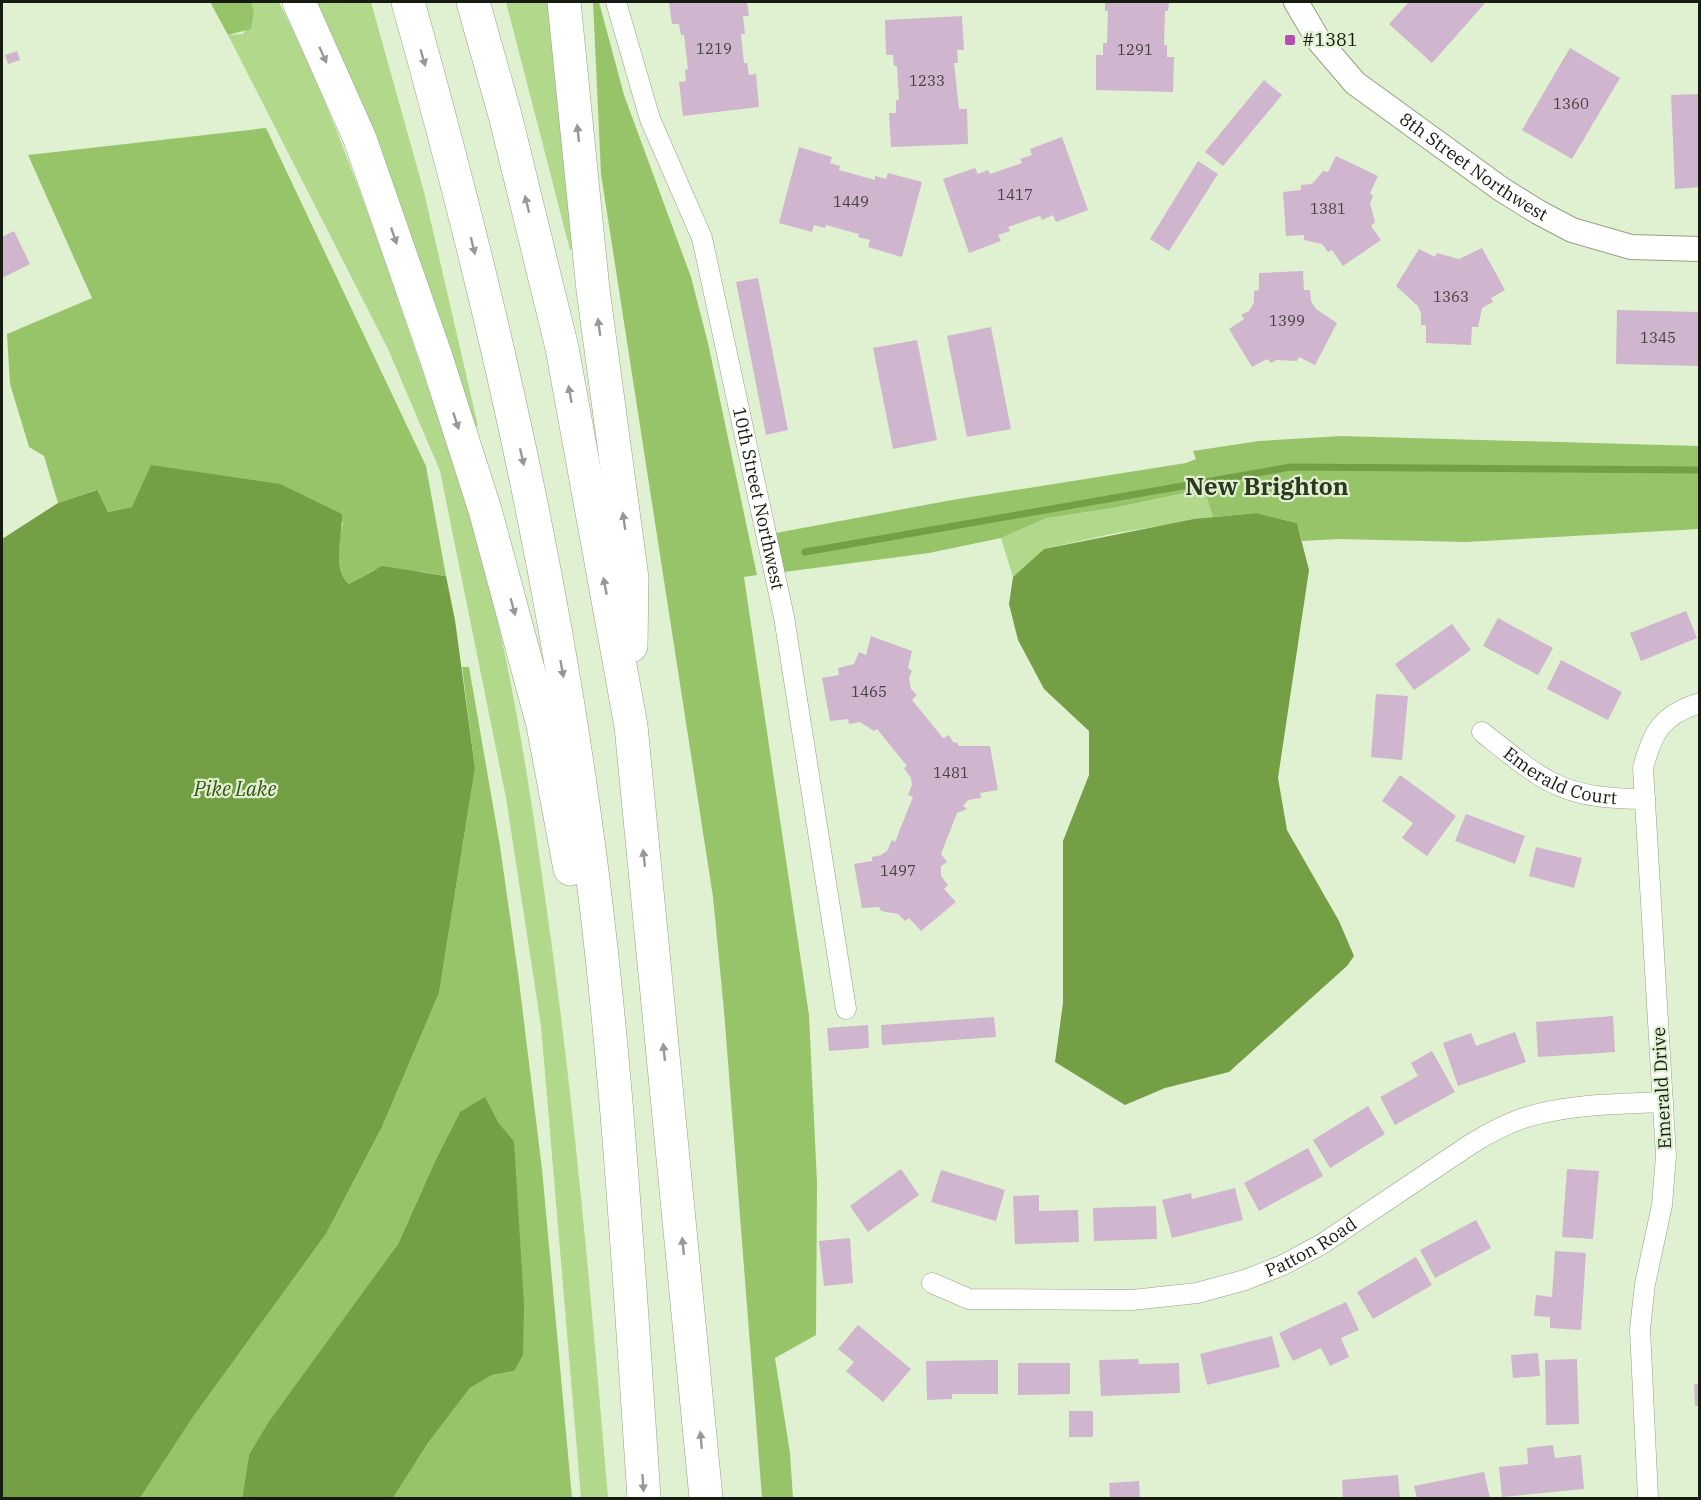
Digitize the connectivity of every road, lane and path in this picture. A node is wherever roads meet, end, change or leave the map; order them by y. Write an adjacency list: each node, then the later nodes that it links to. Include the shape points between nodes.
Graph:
1 (299, 2): 15 (highway, one-way to 15, via 360,139 432,345 500,560 538,705 571,872)
2 (408, 2): 15 (highway, one-way to 15, via 502,364 528,482 570,719 609,1035)
3 (473, 2): 9 (highway, one-way to 3, via 562,348)
4 (564, 2): 9 (highway, one-way to 4, via 632,578 593,290)
5 (615, 2): 12 (street, 10th Street Northwest, via 650,119 702,238 784,617)
6 (1296, 2): 7 (street, 8th Street Northwest, via 1319,41 1355,83 1538,212 1572,230 1631,247)
7 (1700, 249)
8 (1700, 704): 11 (street, Emerald Drive, via 1668,718 1655,732 1643,768)
9 (631, 726): 17 (highway, one-way to 9)
10 (1482, 732): 11 (street, Emerald Court, via 1556,786 1583,796)
11 (1645, 799): 13 (street, Emerald Drive)
12 (846, 1009)
13 (1663, 1102): 14 (street, Patton Road, via 1606,1105 1528,1117 1490,1132 1322,1244 1245,1280 1197,1293 1132,1300 969,1299); 18 (street, Emerald Drive, via 1666,1156 1662,1205 1640,1329)
14 (932, 1283)
15 (635, 1362): 16 (highway, one-way to 16)
16 (644, 1498)
17 (705, 1498)
18 (1648, 1498)

